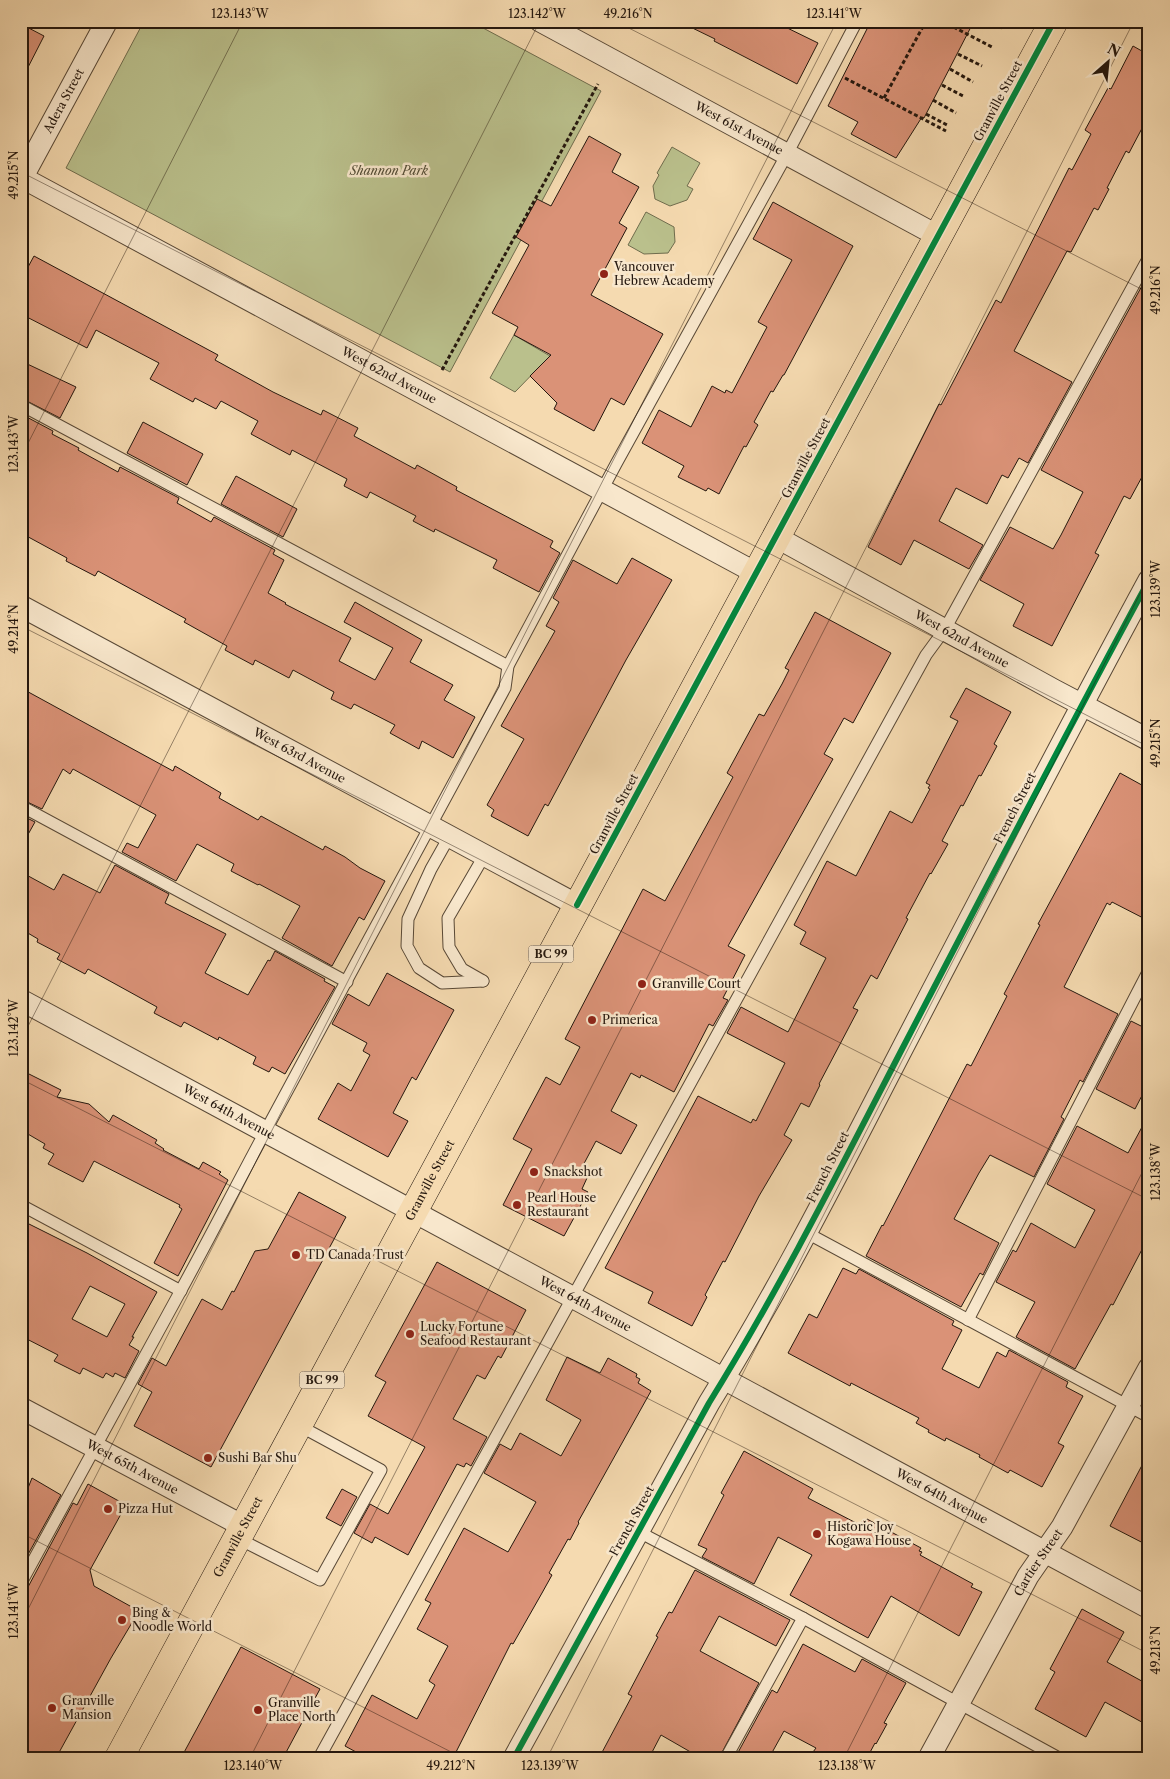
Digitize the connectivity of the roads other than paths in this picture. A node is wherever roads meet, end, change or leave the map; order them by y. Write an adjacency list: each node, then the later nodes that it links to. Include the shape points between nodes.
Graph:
1 (107, 21): 6 (street, Adera Street)
2 (540, 21): 5 (street, West 61st Avenue)
3 (857, 21): 5 (lane)
4 (1054, 21): 7 (highway, Granville Street / BC 99)
5 (787, 154): 7 (street, West 61st Avenue); 10 (lane)
6 (22, 178): 10 (street, West 62nd Avenue)
7 (938, 236): 11 (highway, Granville Street / BC 99)
8 (1149, 256): 15 (lane)
9 (21, 405): 16 (lane)
10 (602, 490): 12 (street, West 62nd Avenue); 16 (lane)
11 (776, 537): 12 (highway, Granville Street / BC 99); 15 (street, West 62nd Avenue)
12 (756, 573): 23 (highway, Granville Street / BC 99)
13 (1149, 580): 17 (street, French Street)
14 (21, 606): 20 (street, West 63rd Avenue)
15 (945, 629): 17 (street, West 62nd Avenue); 32 (lane, via 926,655)
16 (508, 666): 20 (lane, via 505,688)
17 (1081, 705): 18 (street, West 62nd Avenue); 30 (street, French Street)
18 (1149, 740)
19 (21, 806): 25 (lane)
20 (429, 826): 21 (street, West 63rd Avenue); 25 (lane)
21 (449, 837): 22 (street, West 63rd Avenue); 22 (lane, via 408,919 407,946 419,968 442,983 483,981 462,969 449,947 448,918)
22 (484, 856): 23 (street, West 63rd Avenue)
23 (577, 905): 29 (highway, Granville Street / BC 99)
24 (1149, 970): 33 (lane)
25 (347, 982): 27 (lane)
26 (21, 1000): 27 (street, West 64th Avenue)
27 (265, 1132): 29 (street, West 64th Avenue); 31 (lane)
28 (21, 1205): 31 (lane)
29 (413, 1212): 32 (street, West 64th Avenue); 39 (highway, Granville Street / BC 99)
30 (807, 1233): 33 (lane); 35 (street, French Street)
31 (181, 1291): 40 (lane)
32 (572, 1296): 35 (street, West 64th Avenue); 49 (lane)
33 (968, 1320): 36 (lane)
34 (1149, 1368): 36 (street, Cartier Street)
35 (724, 1379): 42 (street, French Street); 43 (street, West 64th Avenue)
36 (1128, 1406): 38 (lane); 43 (street, Cartier Street)
37 (21, 1408): 40 (street, West 65th Avenue)
38 (1149, 1417)
39 (298, 1425): 41 (highway, Granville Street / BC 99); 41 (lane, via 381,1470 320,1580)
40 (94, 1447): 41 (street, West 65th Avenue); 44 (lane)
41 (240, 1532): 48 (highway, Granville Street / BC 99)
42 (639, 1532): 46 (lane); 50 (street, French Street)
43 (1045, 1552): 45 (street, West 64th Avenue); 47 (street, Cartier Street, via 1028,1576)
44 (21, 1584)
45 (1149, 1608)
46 (803, 1618): 47 (lane); 51 (lane)
47 (958, 1704): 52 (street, Cartier Street); 53 (lane)
48 (119, 1758)
49 (319, 1758)
50 (514, 1758)
51 (726, 1758)
52 (929, 1758)
53 (1058, 1758)

